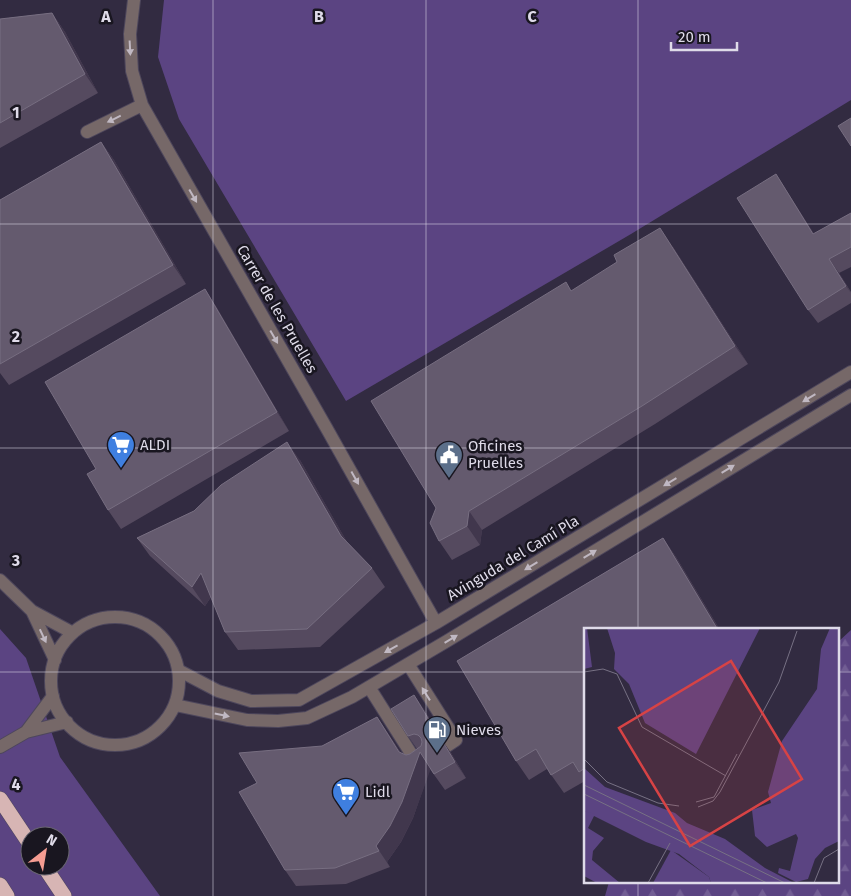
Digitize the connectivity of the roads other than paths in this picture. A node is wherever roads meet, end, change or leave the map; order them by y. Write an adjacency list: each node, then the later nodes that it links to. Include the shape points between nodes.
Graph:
1 (134, 0): 2 (street, Carrer de les Pruelles, one-way to 2, via 130,34 132,71)
2 (142, 105): 3 (street, one-way to 3); 8 (street, Carrer de les Pruelles, one-way to 8)
3 (87, 132)
4 (851, 372): 8 (street, Avinguda del Camí Pla, one-way to 8)
5 (851, 395): 11 (street, one-way to 5)
6 (0, 580): 7 (street)
7 (32, 611): 9 (street); 10 (street, one-way to 10)
8 (436, 623): 12 (street, Avinguda del Camí Pla, one-way to 12, via 299,700 251,701 218,691)
9 (73, 633): 10 (street); 12 (street, via 96,620 134,620 163,638 173,653)
10 (55, 660): 14 (street, via 51,684)
11 (408, 664): 13 (street); 18 (street, one-way to 11, via 456,740)
12 (178, 670): 15 (street, via 179,688)
13 (369, 686): 15 (street, one-way to 13, via 247,720 278,721 307,718); 20 (street, via 417,763)
14 (53, 696): 16 (street); 17 (street)
15 (175, 705): 16 (street, via 158,730 122,745 85,738)
16 (67, 722): 17 (street)
17 (26, 732): 19 (street)
18 (446, 746)
19 (0, 747)
20 (425, 758)
21 (0, 799): 22 (highway)
22 (20, 829)
23 (51, 876): 26 (highway)
24 (0, 885): 25 (highway)
25 (7, 896)
26 (64, 896)

